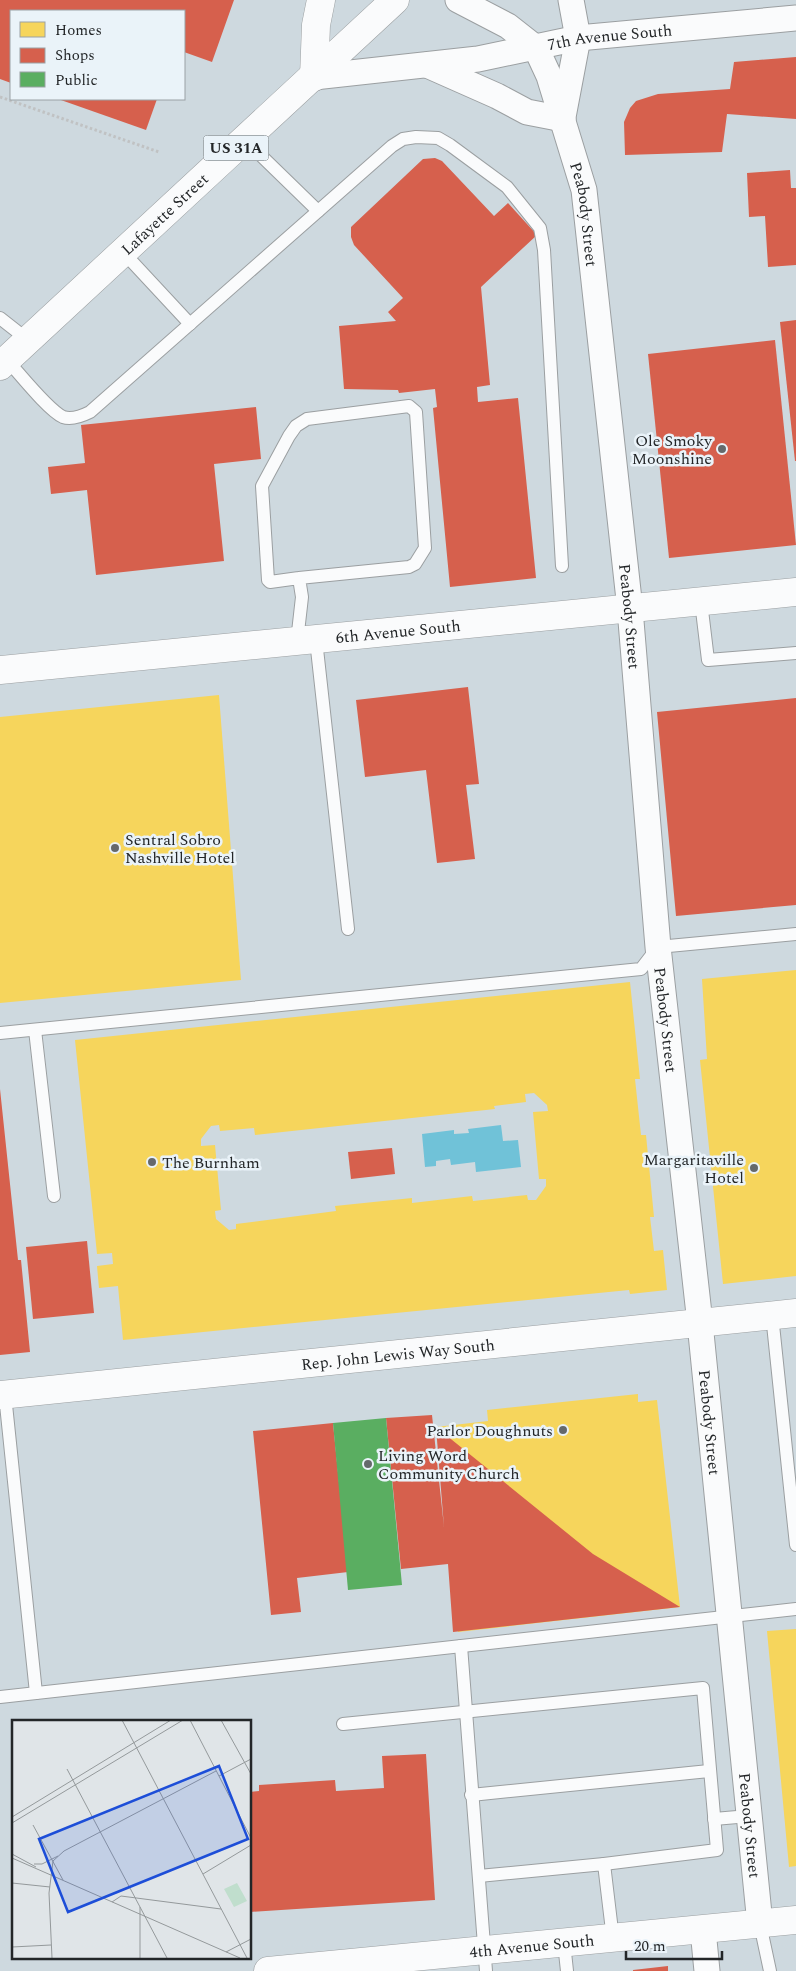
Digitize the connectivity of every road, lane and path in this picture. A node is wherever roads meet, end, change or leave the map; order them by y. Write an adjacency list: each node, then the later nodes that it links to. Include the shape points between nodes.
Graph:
1 (321, 0): 9 (street, via 316,25)
2 (395, 0): 9 (street, Lafayette Street / US 31A)
3 (458, 0): 7 (street, Peabody Street, via 508,26)
4 (571, 0): 6 (street, Peabody Street)
5 (796, 18): 6 (street, 7th Avenue South)
6 (578, 38): 7 (street, 7th Avenue South); 11 (street, Peabody Street)
7 (536, 48): 8 (street, 7th Avenue South, via 478,59); 11 (street, Peabody Street)
8 (424, 64): 9 (street); 11 (street, via 527,112)
9 (314, 77): 12 (street, Lafayette Street / US 31A)
10 (11, 100): 13 (path)
11 (563, 119): 24 (street, Peabody Street, via 584,190)
12 (245, 140): 14 (lane); 15 (street, Lafayette Street / US 31A)
13 (159, 152)
14 (318, 212): 17 (lane); 20 (lane, via 392,146 403,139 426,137 438,138 450,145 507,187 540,228 544,250)
15 (123, 252): 17 (lane); 18 (street, Lafayette Street / US 31A)
16 (0, 318): 18 (lane)
17 (190, 324): 19 (lane, via 90,412 72,418 58,413)
18 (28, 340): 19 (street, Lafayette Street / US 31A)
19 (4, 363)
20 (562, 566)
21 (299, 578): 21 (lane, via 415,564 425,548 414,408 409,406 307,419 288,436 262,486 268,580); 25 (lane)
22 (796, 592): 23 (street, 6th Avenue South)
23 (701, 602): 24 (street, 6th Avenue South); 26 (lane, via 708,660)
24 (630, 609): 25 (street, 6th Avenue South); 30 (street, Peabody Street)
25 (307, 640): 27 (street, 6th Avenue South); 28 (lane)
26 (796, 653)
27 (0, 670)
28 (348, 929)
29 (796, 934): 30 (lane)
30 (658, 947): 31 (lane, via 640,969); 35 (street, Peabody Street)
31 (35, 1030): 32 (lane); 33 (lane)
32 (0, 1033)
33 (54, 1196)
34 (784, 1314): 35 (street, Rep. John Lewis Way South); 37 (lane)
35 (700, 1323): 36 (street, Rep. John Lewis Way South); 39 (street, Peabody Street)
36 (3, 1395): 41 (lane)
37 (796, 1545)
38 (796, 1609): 39 (lane)
39 (729, 1617): 40 (lane); 47 (street, Peabody Street)
40 (461, 1646): 41 (lane); 43 (lane)
41 (36, 1693): 42 (lane)
42 (0, 1697)
43 (466, 1713): 44 (lane); 45 (lane, via 703,1688); 46 (lane)
44 (343, 1724)
45 (709, 1771): 46 (lane); 48 (lane)
46 (471, 1795): 50 (lane)
47 (749, 1816): 48 (lane); 52 (street, Peabody Street)
48 (714, 1819): 49 (lane, via 717,1850)
49 (604, 1864): 50 (lane); 54 (lane)
50 (479, 1876): 56 (lane)
51 (796, 1920): 52 (street, 4th Avenue South)
52 (760, 1924): 53 (street, 4th Avenue South); 61 (lane)
53 (703, 1930): 54 (street, 4th Avenue South); 60 (street)
54 (612, 1938): 55 (street, 4th Avenue South)
55 (564, 1943): 56 (street, 4th Avenue South); 59 (lane)
56 (486, 1961): 57 (street, 4th Avenue South)
57 (312, 1969): 58 (street, 4th Avenue South)
58 (268, 1971)
59 (567, 1971)
60 (707, 1971)
61 (770, 1971)

